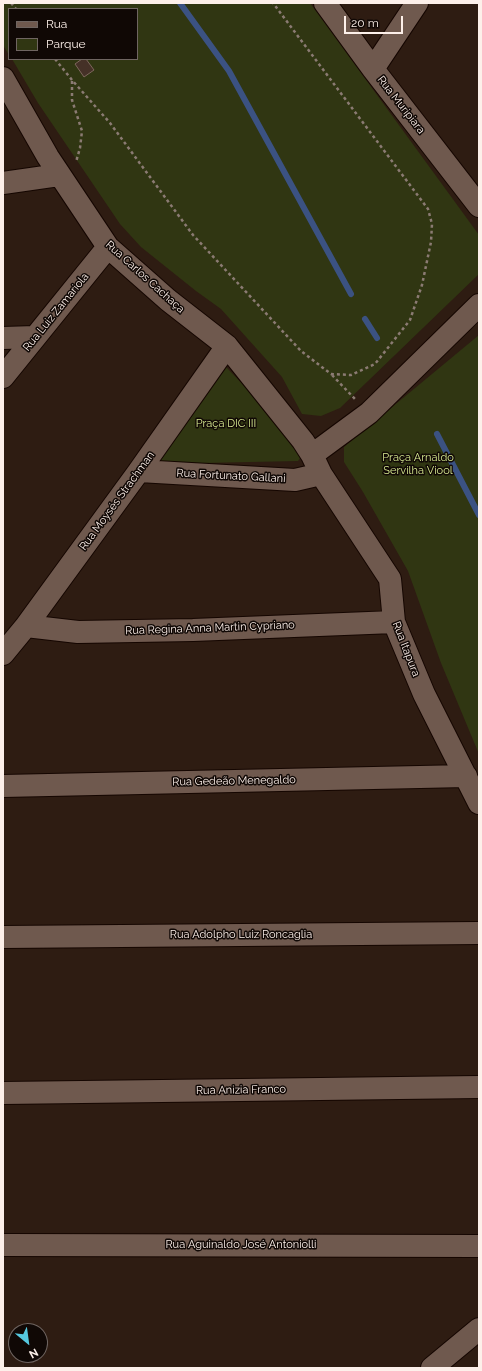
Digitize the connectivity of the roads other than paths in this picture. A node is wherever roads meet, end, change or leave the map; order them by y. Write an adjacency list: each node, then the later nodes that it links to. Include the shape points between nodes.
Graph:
1 (324, 3): 3 (street, Rua Muripiara)
2 (417, 3): 3 (street)
3 (373, 69): 7 (street, Rua Muripiara)
4 (3, 78): 5 (street, Rua Carlos Cachaça)
5 (62, 179): 6 (street); 8 (street, Rua Carlos Cachaça)
6 (3, 182)
7 (479, 205)
8 (108, 247): 10 (street, Rua Luiz Zamariola); 12 (street, Rua Carlos Cachaça, via 168,300)
9 (479, 305): 14 (street)
10 (35, 337): 11 (street); 13 (street, Rua Luiz Zamariola)
11 (3, 338)
12 (227, 346): 14 (street, Rua Carlos Cachaça, via 302,441); 15 (street, Rua Moysés Strachman)
13 (3, 377)
14 (317, 464): 15 (street, Rua Fortunato Gallani, via 295,480); 16 (street, Rua Itapura, via 390,579)
15 (139, 471): 17 (street, Rua Moysés Strachman)
16 (394, 622): 17 (street, Rua Regina Anna Martin Cypriano, via 78,632); 19 (street, Rua Itapura, via 424,694)
17 (26, 626): 18 (street, Rua Moysés Strachman)
18 (3, 654)
19 (466, 776): 20 (street, Rua Gedeão Menegaldo); 21 (street, Rua Itapura)
20 (3, 786)
21 (479, 803)
22 (479, 933): 23 (street, Rua Adolpho Luiz Roncaglia)
23 (3, 937)
24 (479, 1087): 25 (street, Rua Anizia Franco)
25 (3, 1093)
26 (3, 1245): 27 (street, Rua Aguinaldo José Antoniolli)
27 (479, 1246)
28 (479, 1329): 29 (street)
29 (432, 1368)

